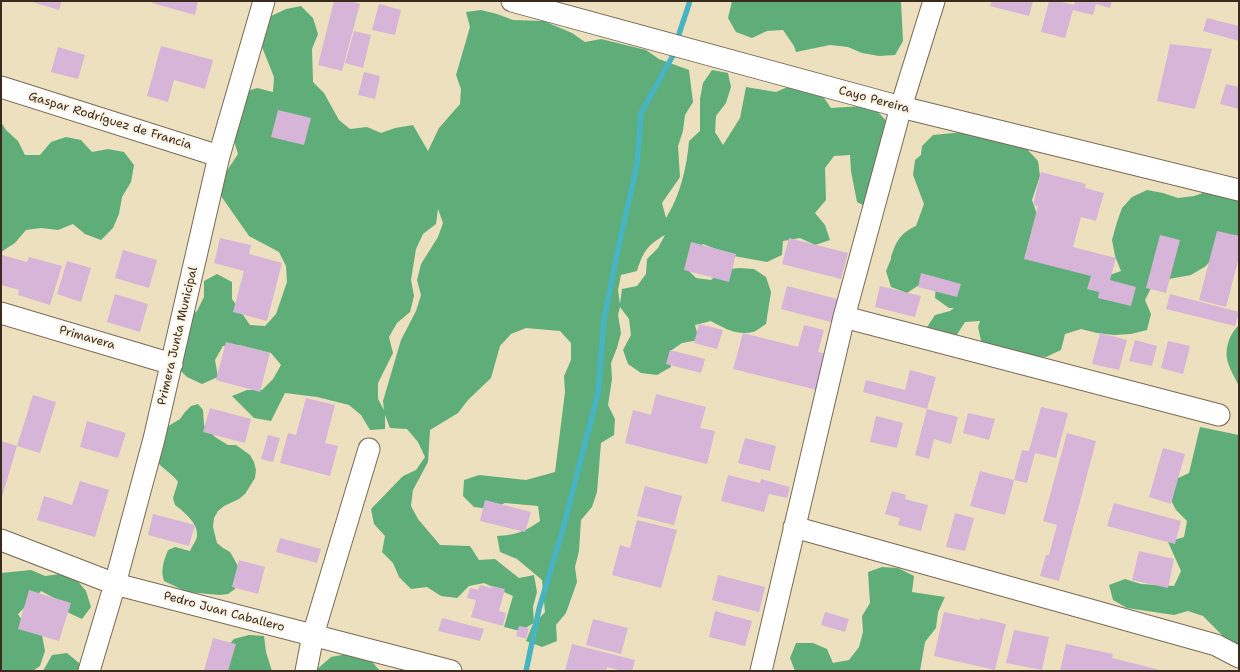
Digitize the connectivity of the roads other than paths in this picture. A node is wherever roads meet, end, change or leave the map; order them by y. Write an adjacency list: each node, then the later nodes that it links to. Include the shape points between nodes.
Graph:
1 (264, 1): 6 (street, Primera Junta Municipal)
2 (512, 1): 5 (street, Cayo Pereira)
3 (934, 1): 5 (street)
4 (1, 87): 6 (street, Gaspar Rodríguez de Francia)
5 (901, 107): 7 (street, Cayo Pereira); 9 (street)
6 (219, 156): 10 (street, Primera Junta Municipal)
7 (1239, 190)
8 (1, 313): 10 (street, Primavera)
9 (844, 317): 11 (street); 13 (street)
10 (172, 364): 15 (street, Primera Junta Municipal)
11 (1219, 414)
12 (369, 450): 16 (street)
13 (794, 527): 17 (street, via 1216,645); 21 (street)
14 (1, 540): 15 (street, Pedro Juan Caballero)
15 (115, 584): 16 (street, Pedro Juan Caballero); 18 (street, Primera Junta Municipal)
16 (313, 635): 19 (street); 20 (street, Pedro Juan Caballero)
17 (1239, 657)
18 (89, 671)
19 (306, 671)
20 (451, 671)
21 (761, 671)

